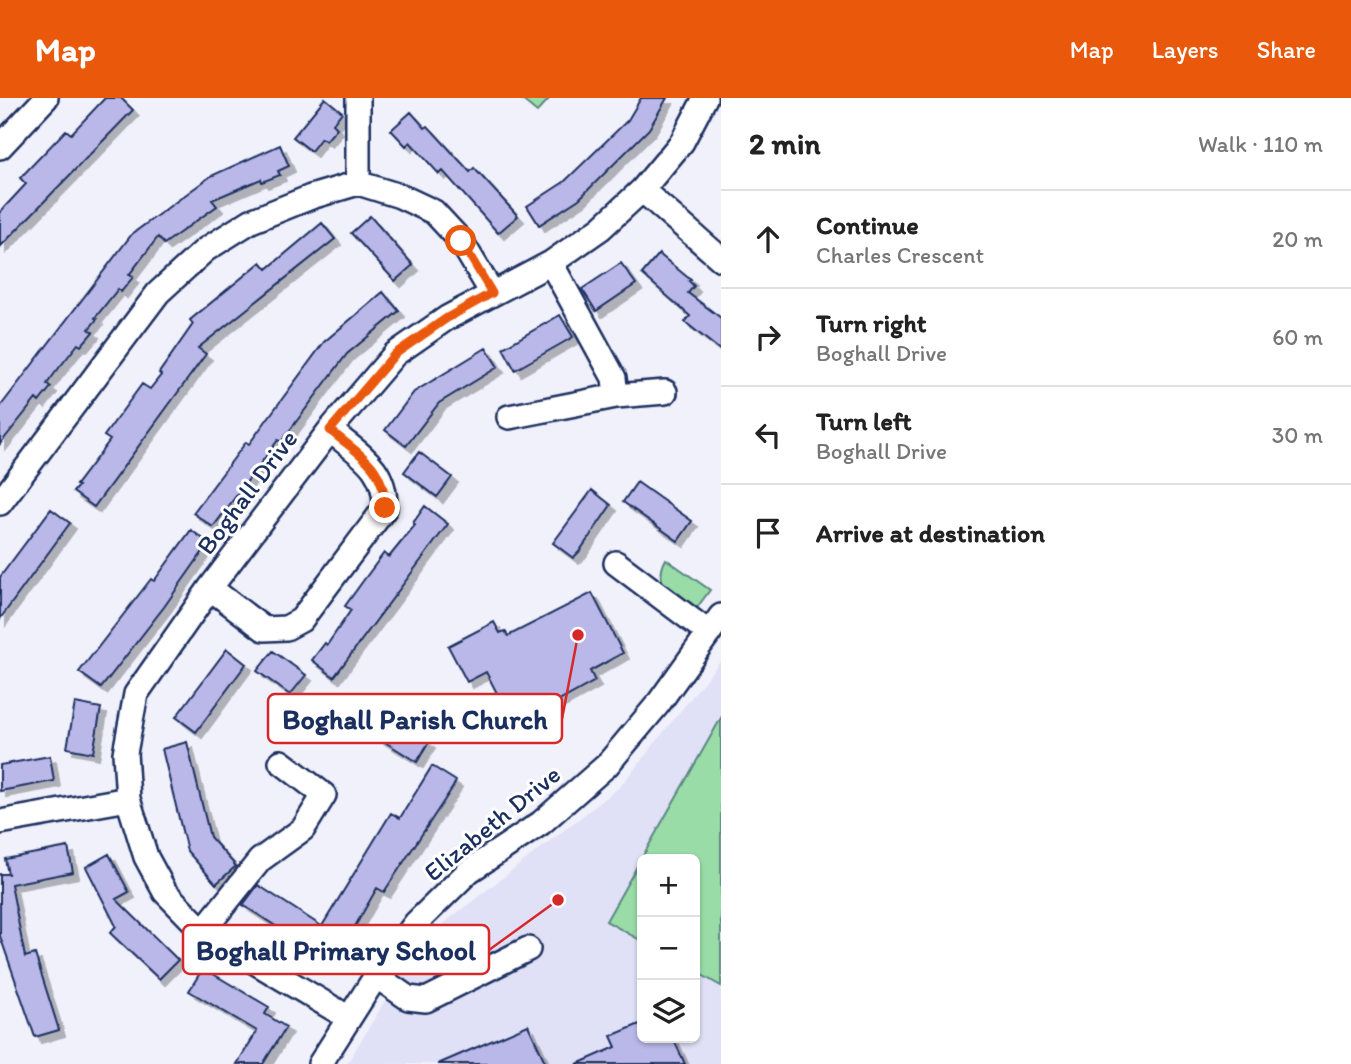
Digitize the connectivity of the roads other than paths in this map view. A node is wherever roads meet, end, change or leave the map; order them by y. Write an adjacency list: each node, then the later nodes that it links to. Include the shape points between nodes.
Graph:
1 (46, 98): 4 (street)
2 (358, 98): 5 (street)
3 (705, 98): 6 (street, Boghall Drive, via 682,142)
4 (0, 148)
5 (358, 183): 9 (street, via 434,212 461,241); 14 (street, via 251,221 205,250 158,293)
6 (642, 190): 7 (street); 8 (street, Boghall Drive, via 601,228)
7 (721, 259)
8 (551, 263): 9 (street, Boghall Drive); 11 (street, via 614,378)
9 (492, 293): 13 (street, Boghall Drive, via 395,354)
10 (665, 392): 11 (street)
11 (615, 396): 12 (street)
12 (509, 417)
13 (330, 430): 16 (street, Boghall Drive); 16 (street, Boghall Drive, via 377,470 385,490 385,508 301,620 286,628 264,629)
14 (0, 503)
15 (616, 563): 17 (street, Elizabeth Drive)
16 (210, 588): 19 (street, Boghall Drive, via 136,694 125,753)
17 (715, 624): 23 (street, Elizabeth Drive, via 607,765 541,823 469,871 415,923)
18 (281, 762): 21 (street, via 324,795 303,829 260,860)
19 (128, 799): 20 (street); 21 (street, Boghall Drive, via 146,857 159,880)
20 (0, 822)
21 (203, 931): 24 (street, Boghall Drive)
22 (528, 949): 23 (street, via 426,1000 408,998)
23 (376, 976): 24 (street, Elizabeth Drive)
24 (349, 1018): 25 (street, Elizabeth Drive)
25 (320, 1064)

